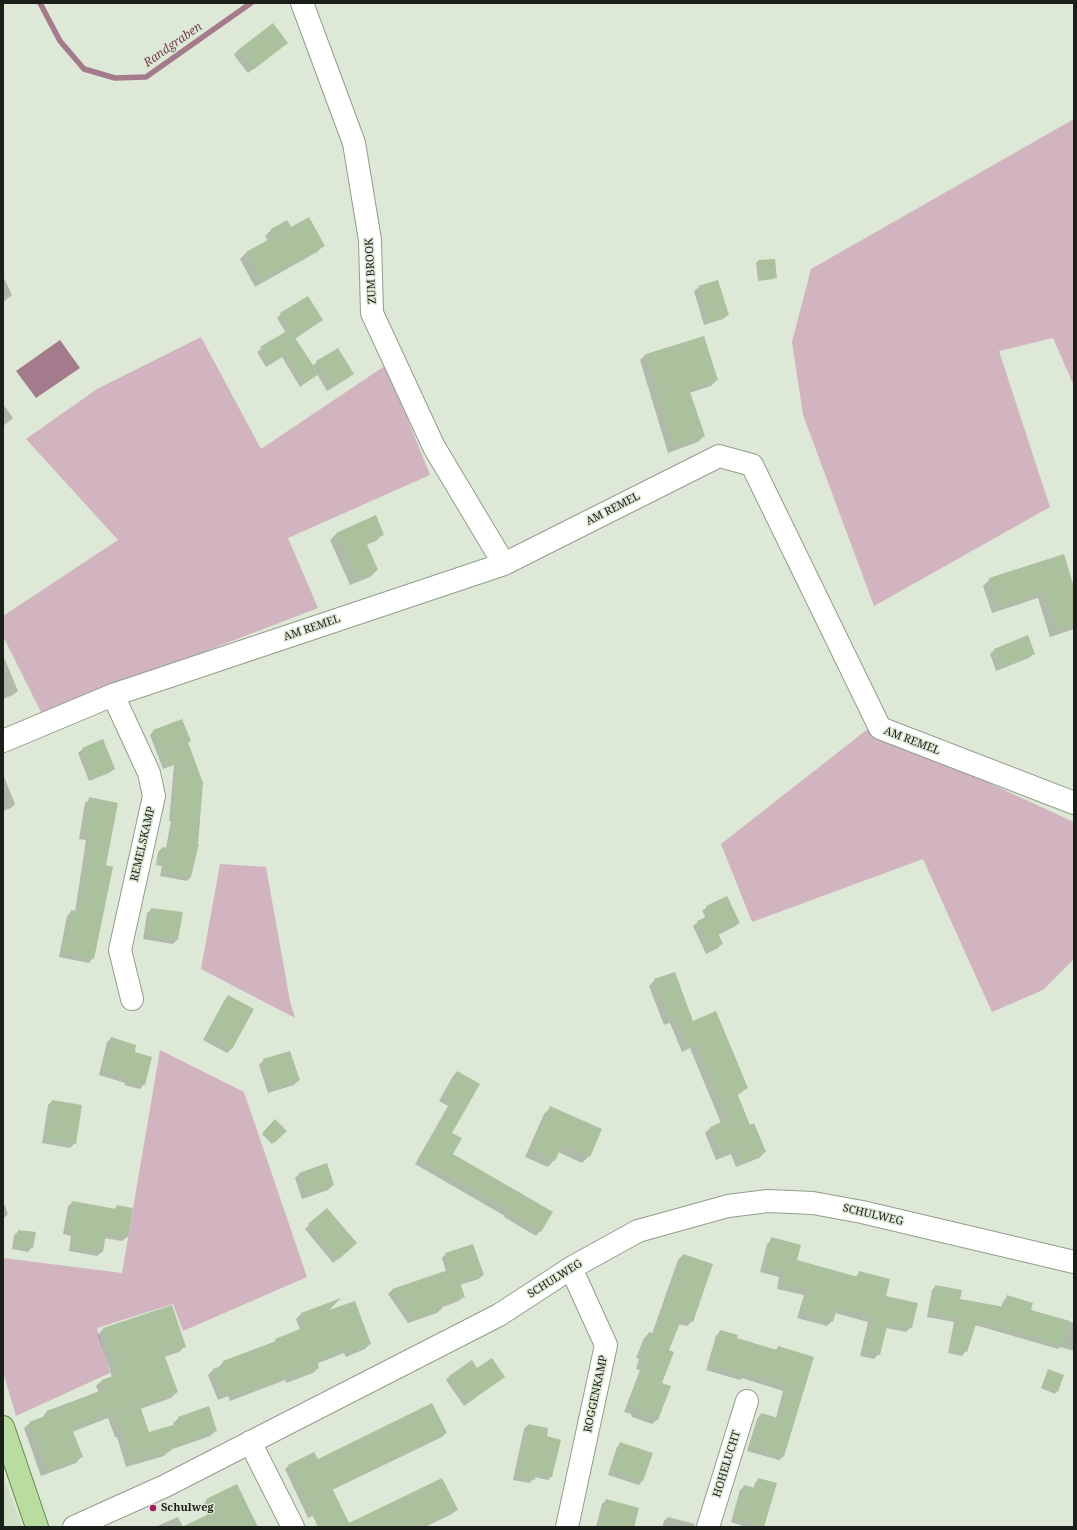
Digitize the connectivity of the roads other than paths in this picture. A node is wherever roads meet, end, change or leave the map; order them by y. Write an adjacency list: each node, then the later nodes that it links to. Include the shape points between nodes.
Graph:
1 (302, 3): 2 (street, ZUM BROOK, via 354,143 370,240 372,314 434,447)
2 (504, 564): 3 (street, AM REMEL); 5 (street, AM REMEL, via 719,456 752,465 880,728)
3 (113, 695): 4 (street, AM REMEL); 6 (street, REMELSKAMP, via 150,773 154,796 120,950)
4 (3, 741)
5 (1074, 803)
6 (132, 999)
7 (1074, 1262): 8 (street, SCHULWEG, via 862,1212 813,1203 768,1201 728,1206 638,1231)
8 (571, 1268): 11 (street, SCHULWEG, via 499,1315); 15 (street, ROGGENKAMP, via 606,1345)
9 (746, 1401): 16 (street, HOHELUCHT)
10 (3, 1427): 12 (main road)
11 (250, 1442): 13 (street, SCHULWEG, via 165,1486); 14 (street)
12 (37, 1527)
13 (74, 1527)
14 (293, 1527)
15 (568, 1527)
16 (708, 1527)

